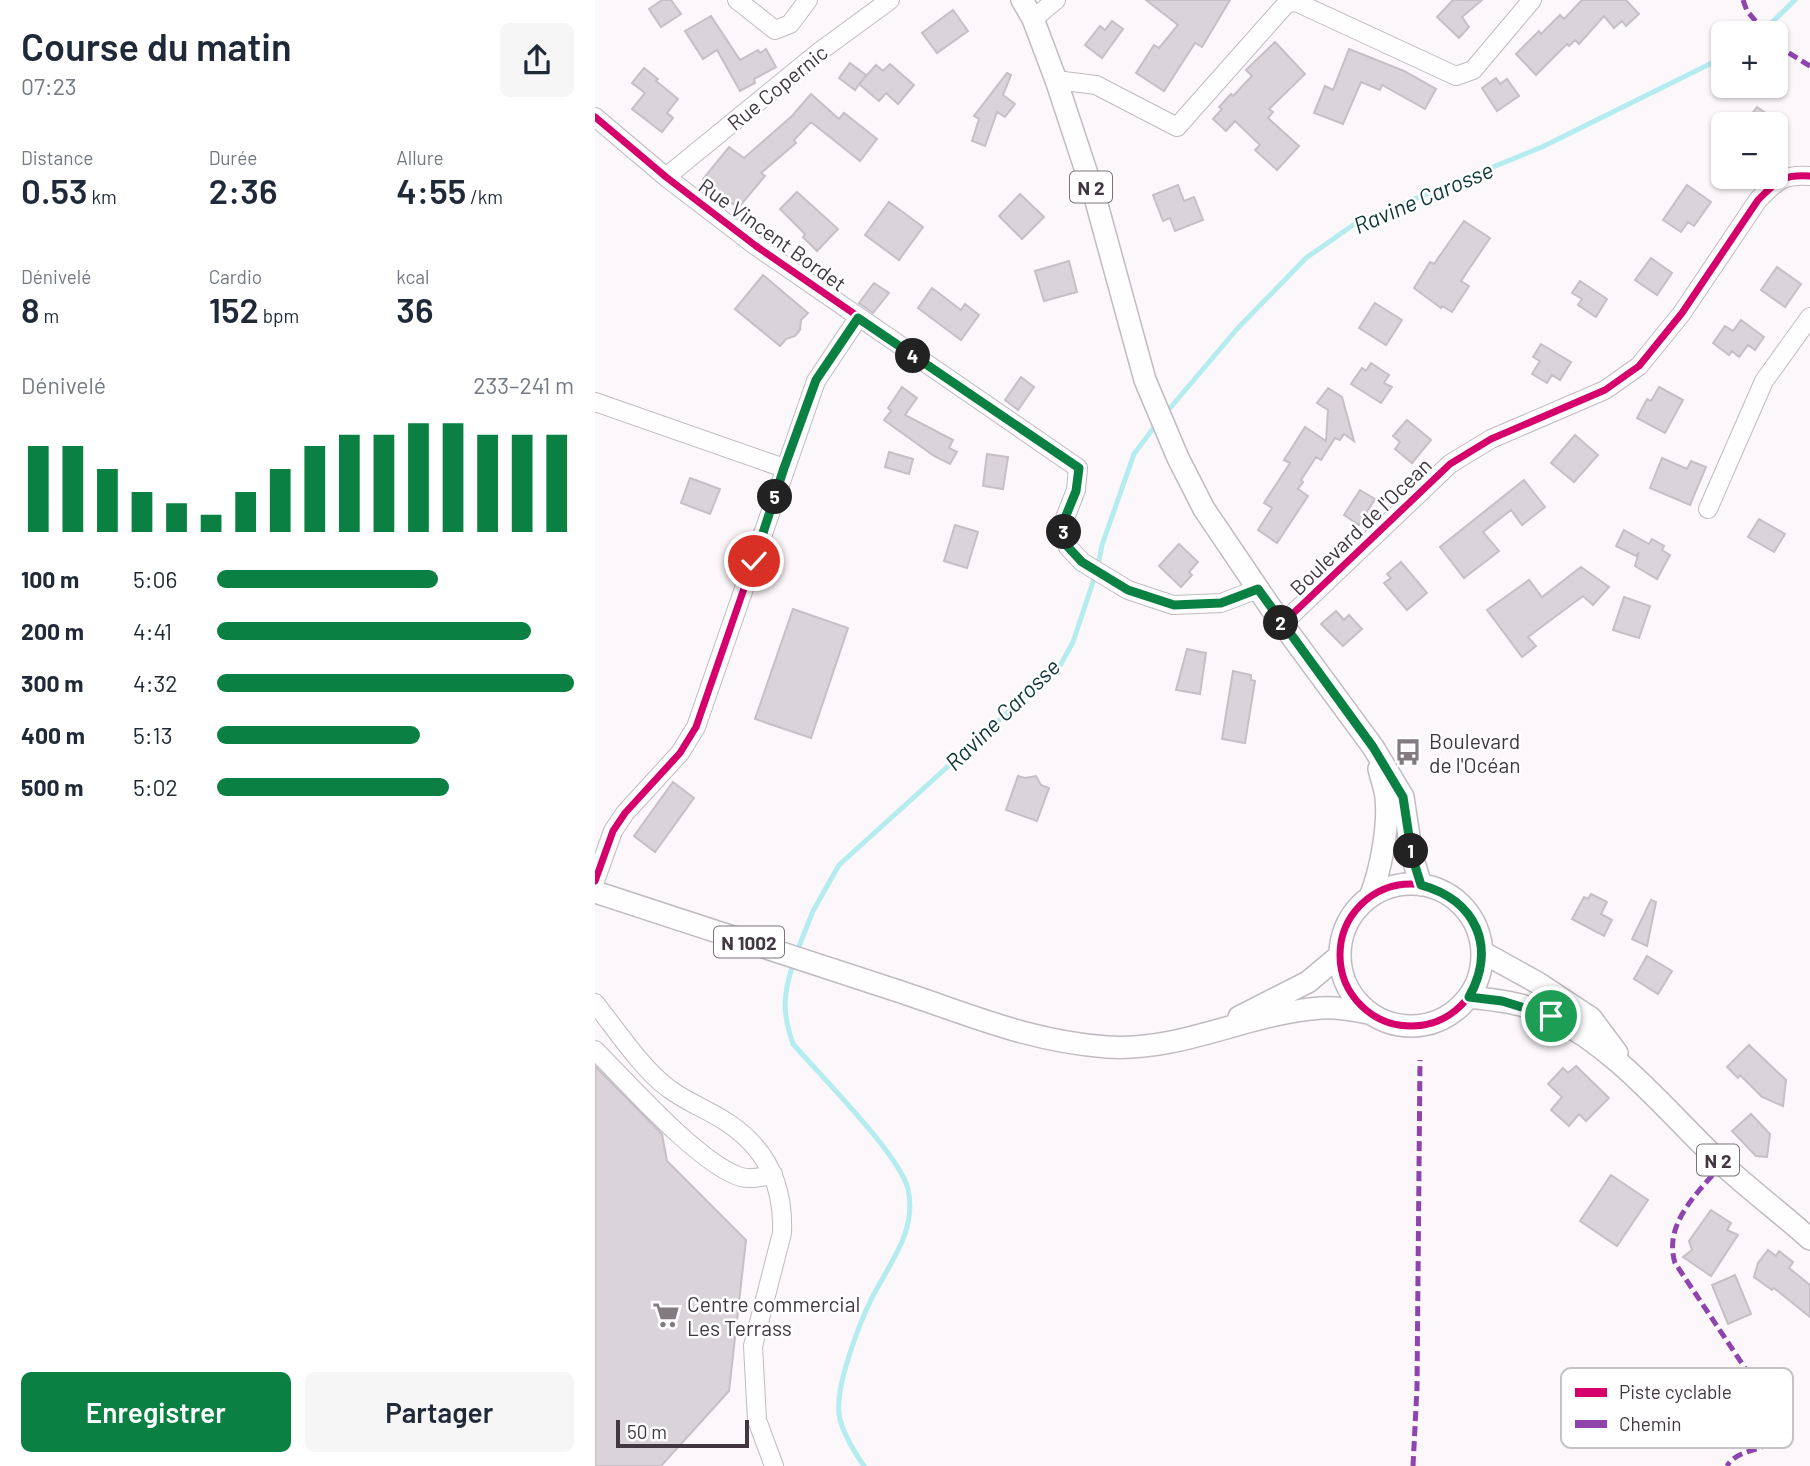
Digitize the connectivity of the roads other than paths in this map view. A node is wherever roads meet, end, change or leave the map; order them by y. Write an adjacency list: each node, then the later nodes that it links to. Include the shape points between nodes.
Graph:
1 (737, 0): 2 (street, via 775,30 790,24)
2 (808, 0)
3 (890, 0): 10 (street, Rue Copernic)
4 (1056, 0): 6 (street)
5 (1532, 0): 7 (street, via 1472,71 1456,76 1296,2 1287,3 1177,127 1096,85)
6 (1027, 9): 7 (main road, N 2)
7 (1056, 80): 16 (main road, N 2, via 1145,380 1204,509)
8 (595, 117): 10 (street, Rue Vincent Bordet)
9 (1810, 176): 17 (street, Boulevard de l'Ocean, via 1787,175 1758,200 1682,313 1639,366 1605,390 1491,439 1450,464)
10 (666, 177): 12 (street, Rue Vincent Bordet)
11 (1810, 317): 15 (street, via 1764,381)
12 (858, 318): 14 (street, via 816,380); 16 (street, Rue Vincent Bordet, via 1079,468 1064,532 1068,547 1082,562 1128,590 1174,605 1221,603)
13 (595, 402): 14 (street)
14 (784, 468): 19 (street, via 696,727 680,753 613,831)
15 (1708, 509)
16 (1258, 589): 17 (main road, N 2)
17 (1282, 624): 18 (main road, N 2)
18 (1373, 747): 20 (main road, N 2, via 1403,797); 22 (main road, N 2, via 1386,798 1382,856)
19 (595, 881)
20 (1421, 885): 22 (main road, via 1386,888); 23 (main road, via 1437,889 1463,907 1473,920)
21 (595, 892): 28 (main road, N 1002, via 1038,1038 1111,1047)
22 (1370, 897): 24 (main road, via 1348,920)
23 (1482, 951): 25 (main road, via 1481,968); 30 (main road, N 2, via 1591,1018)
24 (1339, 956): 27 (main road, via 1347,988); 28 (main road, N 1002, via 1308,982)
25 (1469, 997): 27 (main road, via 1458,1009 1429,1024 1397,1025); 30 (main road, N 2, via 1502,1001 1551,1016)
26 (595, 1003): 31 (street, via 667,1088 749,1140)
27 (1368, 1013): 28 (main road, N 1002, via 1308,1010)
28 (1182, 1040)
29 (595, 1050): 31 (street, via 720,1168 744,1178)
30 (1633, 1075): 32 (main road, N 2, via 1721,1164)
31 (773, 1174): 33 (street, via 783,1214 782,1233 753,1346 757,1420)
32 (1810, 1239)
33 (774, 1466)

